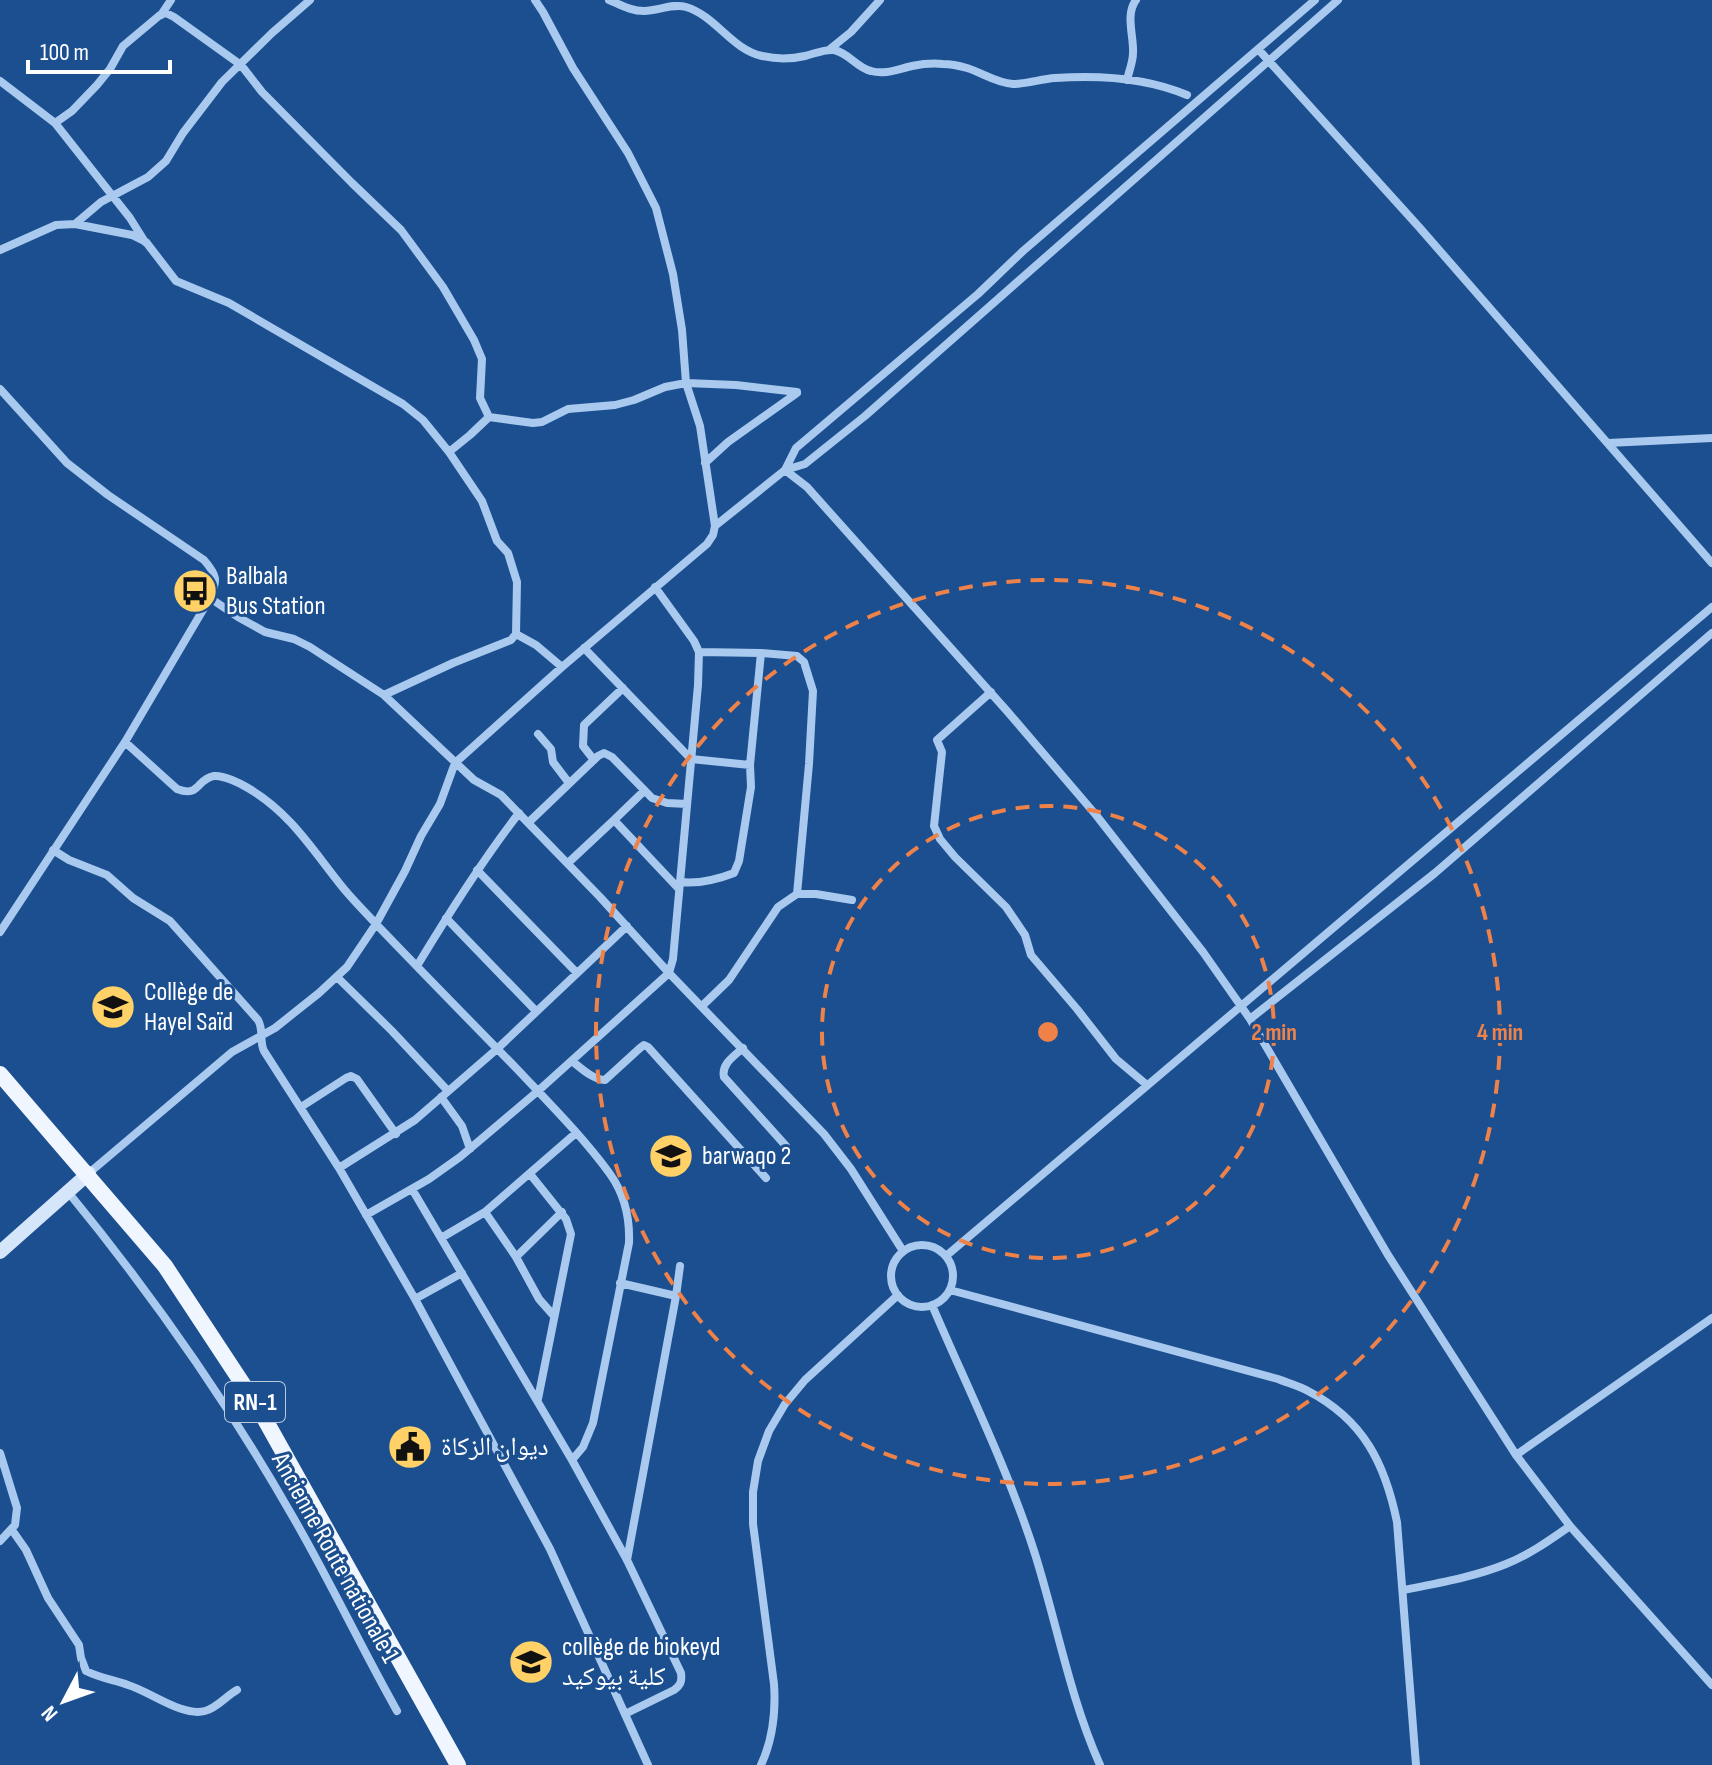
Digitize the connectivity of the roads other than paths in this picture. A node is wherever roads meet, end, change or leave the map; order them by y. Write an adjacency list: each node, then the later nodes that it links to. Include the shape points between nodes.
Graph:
1 (171, 0): 9 (street)
2 (310, 0): 13 (street)
3 (535, 0): 22 (street, via 656,208 673,274)
4 (609, 0): 10 (street, via 644,11 682,5 693,9 744,49 762,56 802,57)
5 (880, 0): 10 (street)
6 (1136, 0): 14 (street)
7 (1315, 0): 11 (street)
8 (1338, 0): 12 (street)
9 (160, 15): 13 (street, via 174,17); 17 (street, via 123,46 97,85)
10 (830, 49): 14 (street, via 878,73 941,63 1012,84 1054,78)
11 (1258, 49): 12 (street); 29 (street, via 796,448)
12 (1270, 59): 26 (street); 29 (street, via 865,416 805,464)
13 (241, 65): 18 (street, via 222,82 166,161 148,177); 24 (street, via 423,258 482,359 480,398)
14 (1127, 80): 16 (street)
15 (0, 81): 17 (street)
16 (1187, 95)
17 (55, 123): 18 (street)
18 (111, 195): 19 (street); 20 (street)
19 (75, 224): 20 (street); 21 (street, via 44,229)
20 (146, 242): 27 (street, via 176,281 229,303 403,404)
21 (0, 250)
22 (686, 383): 24 (street, via 615,405 568,409 542,422); 28 (street); 28 (street, via 797,392)
23 (0, 389): 33 (street, via 67,463 204,560 215,572)
24 (489, 417): 27 (street)
25 (1712, 438): 26 (street)
26 (1608, 443): 31 (street)
27 (449, 452): 36 (street, via 482,501 497,541 514,566)
28 (705, 463): 30 (street)
29 (785, 470): 30 (street); 42 (street, via 807,487)
30 (715, 526): 32 (street, via 707,544)
31 (1712, 563)
32 (655, 587): 37 (street); 38 (street)
33 (210, 598): 43 (street, via 265,632 310,647); 45 (street)
34 (1712, 607): 71 (street)
35 (1712, 633): 73 (street, via 1435,873)
36 (516, 634): 40 (street); 43 (street)
37 (584, 648): 40 (street); 41 (street)
38 (699, 652): 39 (street); 46 (street)
39 (761, 653): 49 (street); 60 (street, via 797,656 813,691)
40 (562, 667): 48 (street)
41 (623, 688): 46 (street); 47 (street, via 584,725 583,746)
42 (991, 692): 71 (street, via 1096,815); 79 (street, via 937,740 942,752 934,826 955,857 1006,907 1031,955 1116,1059)
43 (384, 695): 48 (street)
44 (538, 734): 50 (street)
45 (125, 742): 56 (street); 63 (street, via 177,789 194,791 206,779 222,777 275,807)
46 (691, 759): 49 (street); 52 (street)
47 (594, 760): 50 (street); 51 (street, via 604,753 612,757)
48 (455, 763): 53 (street); 63 (street, via 440,804)
49 (750, 765): 59 (street, via 751,787 734,873)
50 (569, 783): 55 (street)
51 (644, 791): 52 (street, via 667,803); 54 (street)
52 (687, 804): 59 (street)
53 (519, 813): 55 (street); 58 (street)
54 (614, 820): 57 (street); 59 (street)
55 (528, 823): 57 (street)
56 (53, 850): 65 (street); 74 (street, via 107,875 175,925 258,1020)
57 (568, 863): 64 (street)
58 (477, 870): 62 (street); 67 (street)
59 (680, 885): 68 (street)
60 (797, 894): 61 (street); 70 (street, via 778,907 729,980)
61 (852, 900)
62 (446, 918): 66 (street); 72 (street)
63 (376, 924): 66 (street); 69 (street)
64 (627, 926): 67 (street); 68 (street)
65 (0, 932)
66 (417, 966): 76 (street)
67 (577, 973): 72 (street)
68 (669, 973): 70 (street); 77 (street)
69 (337, 977): 74 (street); 81 (street)
70 (702, 1006): 75 (street)
71 (1242, 1007): 73 (street); 79 (street)
72 (536, 1011): 76 (street)
73 (1250, 1019): 113 (street, via 1388,1255)
74 (261, 1036): 82 (street, via 264,1051); 88 (street, via 232,1052)
75 (743, 1048): 85 (street, via 725,1065 724,1077); 97 (street, via 824,1134)
76 (497, 1049): 80 (street); 81 (street)
77 (572, 1061): 80 (street); 90 (street, via 605,1080 640,1048 648,1047)
78 (0, 1074): 88 (main road, RN-1)
79 (1147, 1085): 99 (street)
80 (538, 1091): 83 (street); 86 (street)
81 (445, 1094): 84 (street); 86 (street)
82 (301, 1107): 84 (street, via 351,1076); 87 (street)
83 (576, 1133): 89 (street); 103 (street, via 624,1200 629,1243)
84 (396, 1134): 87 (street)
85 (786, 1146)
86 (470, 1149): 91 (street)
87 (339, 1168): 95 (street)
88 (88, 1174): 92 (main road); 124 (main road, RN-1, via 165,1266 258,1407)
89 (530, 1174): 93 (street); 94 (street)
90 (766, 1178)
91 (412, 1189): 95 (street); 96 (street)
92 (68, 1192): 98 (main road); 122 (street, Ancienne Route nationale 1, via 231,1416 295,1521)
93 (485, 1212): 96 (street); 100 (street)
94 (562, 1212): 100 (street); 109 (street, via 571,1234)
95 (366, 1215): 107 (street)
96 (441, 1238): 102 (street)
97 (903, 1251): 99 (street, via 926,1245); 105 (street, via 892,1267)
98 (0, 1252)
99 (946, 1256): 104 (street, via 952,1269)
100 (516, 1257): 109 (street)
101 (680, 1266): 106 (street)
102 (462, 1273): 107 (street); 111 (street)
103 (620, 1283): 106 (street); 114 (street, via 591,1432)
104 (950, 1290): 108 (street); 119 (street, via 1278,1379 1334,1408 1376,1456 1391,1491)
105 (898, 1295): 108 (street, via 913,1306); 126 (street, via 805,1380 769,1431 758,1461 753,1524 776,1707)
106 (676, 1296): 118 (street)
107 (415, 1299): 123 (street, via 550,1549)
108 (932, 1305): 127 (street, via 1022,1515)
109 (554, 1316): 111 (street)
110 (1712, 1318): 113 (street)
111 (537, 1399): 114 (street)
112 (0, 1453): 116 (street, via 17,1508)
113 (1516, 1455): 115 (street)
114 (572, 1460): 118 (street)
115 (1570, 1526): 119 (street, via 1498,1567); 120 (street)
116 (12, 1530): 117 (street); 121 (street, via 79,1645 86,1671 192,1711 208,1710)
117 (0, 1541)
118 (627, 1560): 123 (street, via 682,1679 674,1690)
119 (1404, 1590): 128 (street)
120 (1712, 1685)
121 (237, 1690)
122 (397, 1711)
123 (625, 1714): 125 (street)
124 (458, 1765)
125 (648, 1765)
126 (761, 1765)
127 (1100, 1765)
128 (1416, 1765)

